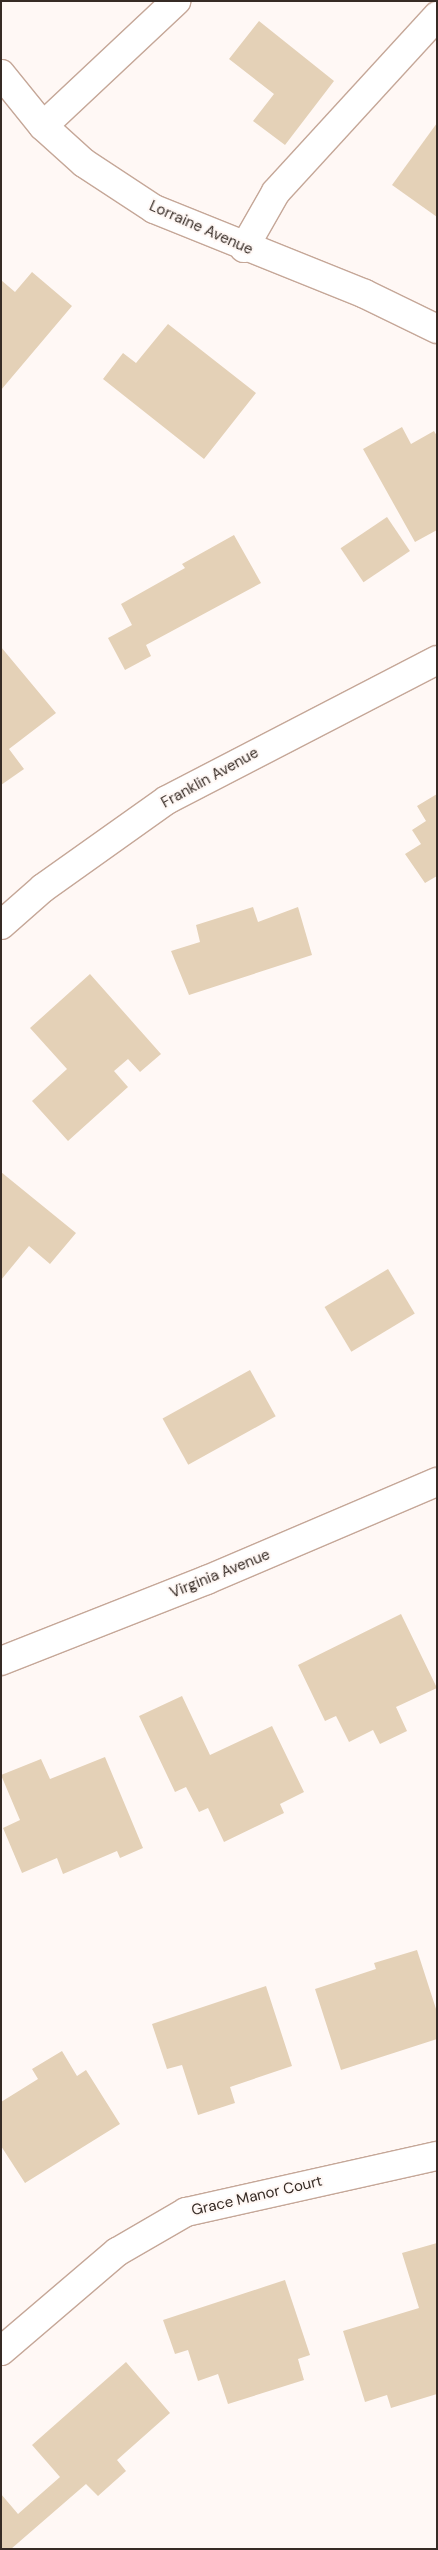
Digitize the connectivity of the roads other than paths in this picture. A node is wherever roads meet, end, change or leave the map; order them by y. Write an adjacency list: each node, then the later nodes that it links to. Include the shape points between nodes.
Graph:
1 (176, 1): 4 (street)
2 (437, 16): 5 (street, via 276,192)
3 (1, 74): 4 (street, Lorraine Avenue)
4 (43, 126): 5 (street, Lorraine Avenue, via 84,163 154,210)
5 (244, 248): 6 (street, Lorraine Avenue, via 365,294)
6 (437, 329)
7 (437, 660): 8 (street, Franklin Avenue, via 167,800 43,888)
8 (1, 925)
9 (437, 1482): 10 (street, Virginia Avenue, via 208,1580)
10 (1, 1661)
11 (437, 2156): 12 (street, Grace Manor Court, via 186,2212 117,2252)
12 (1, 2351)

